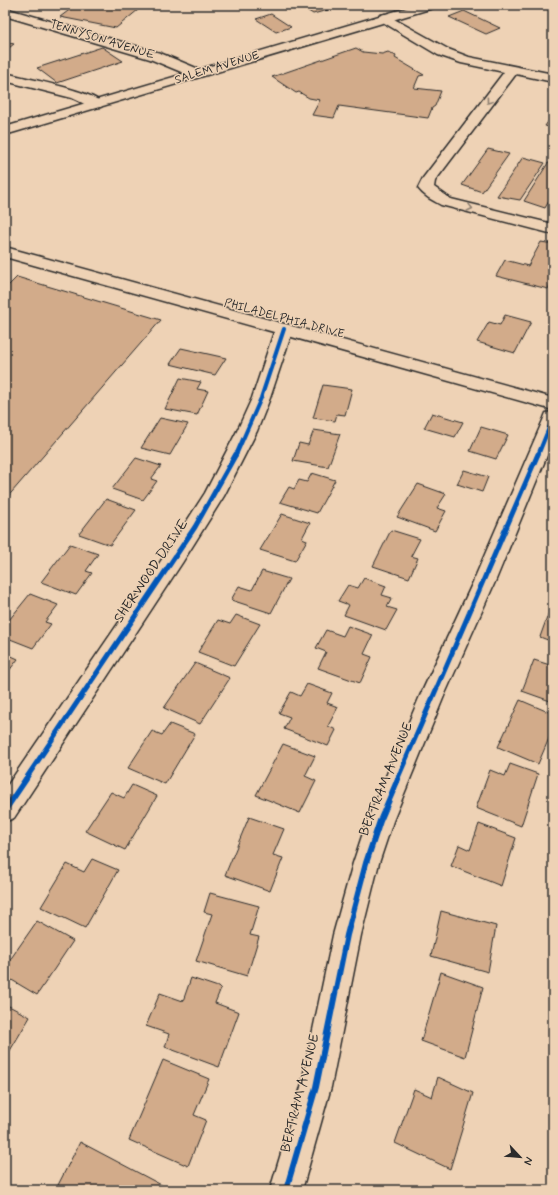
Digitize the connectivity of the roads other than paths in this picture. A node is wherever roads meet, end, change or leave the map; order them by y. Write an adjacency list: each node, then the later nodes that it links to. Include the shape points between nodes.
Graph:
1 (429, 5): 2 (street, SALEM AVENUE)
2 (410, 7): 4 (street, SALEM AVENUE)
3 (5, 12): 6 (street, TENNYSON AVENUE, via 155,56)
4 (385, 18): 5 (street, via 443,52); 6 (street, SALEM AVENUE)
5 (512, 70): 8 (street); 11 (street, one-way to 11, via 428,181 426,188 446,202)
6 (196, 74): 9 (street, SALEM AVENUE)
7 (5, 77): 9 (street, via 77,95)
8 (553, 78)
9 (96, 104): 10 (street, SALEM AVENUE)
10 (5, 131)
11 (553, 229)
12 (5, 252): 13 (street, PHILADELPHIA DRIVE)
13 (284, 329): 14 (street, PHILADELPHIA DRIVE); 16 (street, SHERWOOD DRIVE, via 266,389 214,496 178,554)
14 (553, 404)
15 (553, 418): 17 (street, BERTRAM AVENUE, via 380,821 347,935 316,1087)
16 (5, 810)
17 (286, 1190)

